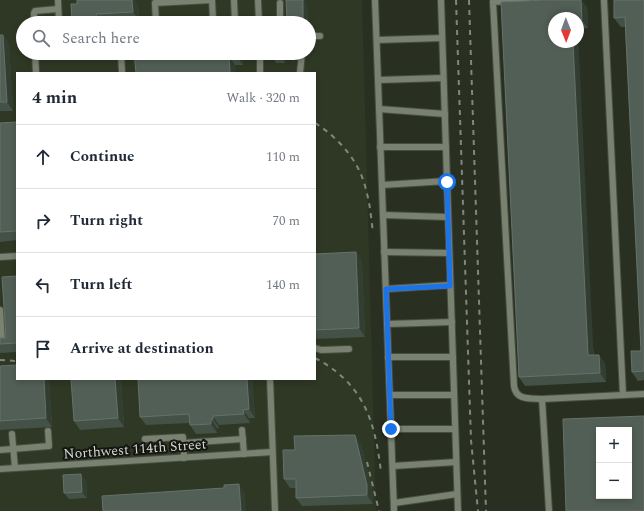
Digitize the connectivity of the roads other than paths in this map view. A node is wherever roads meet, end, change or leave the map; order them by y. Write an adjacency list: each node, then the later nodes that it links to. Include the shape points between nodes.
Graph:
1 (58, 0): 10 (street)
2 (212, 0): 13 (street, via 155,3); 14 (street)
3 (234, 0): 15 (street)
4 (258, 0): 16 (street)
5 (375, 0): 21 (street)
6 (441, 0): 20 (street)
7 (527, 0): 59 (street, via 493,2 514,386 516,393 522,398)
8 (604, 0): 58 (street)
9 (280, 3): 17 (street)
10 (58, 9): 11 (street, via 35,11); 12 (street)
11 (34, 16)
12 (58, 16)
13 (156, 16)
14 (213, 16)
15 (235, 16)
16 (259, 16)
17 (280, 16)
18 (316, 36): 19 (street)
19 (320, 36)
20 (442, 38): 21 (street); 30 (street)
21 (377, 40): 31 (street)
22 (35, 60): 26 (street)
23 (121, 60): 27 (street)
24 (260, 60): 28 (street)
25 (301, 60): 29 (street)
26 (36, 72)
27 (122, 72)
28 (260, 72)
29 (300, 72)
30 (443, 78): 31 (street); 33 (street)
31 (378, 80): 32 (street)
32 (379, 109): 33 (street); 35 (street)
33 (445, 114): 34 (street)
34 (446, 147): 35 (street); 36 (street)
35 (380, 148): 37 (street)
36 (447, 182): 37 (street); 39 (street)
37 (382, 185): 38 (street)
38 (383, 215): 39 (street); 40 (street)
39 (448, 217): 41 (street)
40 (384, 252): 41 (street); 45 (street)
41 (449, 253): 44 (street)
42 (16, 256): 43 (street)
43 (0, 257)
44 (450, 286): 45 (street); 47 (street)
45 (386, 289): 48 (street)
46 (0, 310): 49 (street)
47 (452, 322): 48 (street); 53 (street)
48 (387, 324): 52 (street)
49 (2, 341)
50 (316, 348): 51 (street)
51 (349, 349)
52 (388, 357): 53 (street); 56 (street)
53 (453, 357): 57 (street)
54 (270, 380): 70 (street)
55 (644, 394): 58 (street)
56 (390, 395): 57 (street); 60 (street)
57 (454, 395): 61 (street)
58 (622, 395): 59 (street)
59 (542, 399): 82 (street)
60 (391, 429): 61 (street); 74 (street)
61 (455, 429): 73 (street)
62 (242, 430): 66 (street)
63 (48, 431): 68 (street, via 49,446)
64 (12, 434): 68 (street)
65 (145, 439): 67 (street, via 182,437)
66 (243, 439): 67 (street); 71 (street)
67 (183, 443): 72 (street)
68 (13, 449): 69 (street); 75 (street)
69 (0, 450)
70 (272, 452): 71 (street, Northwest 114th Street); 79 (street)
71 (244, 454): 72 (street, Northwest 114th Street)
72 (184, 458): 75 (street, Northwest 114th Street)
73 (456, 462): 74 (street); 77 (street)
74 (393, 466): 78 (street)
75 (15, 468): 76 (street, Northwest 114th Street)
76 (0, 469)
77 (458, 494): 78 (street); 81 (street)
78 (394, 503): 80 (street)
79 (274, 511)
80 (394, 511)
81 (458, 511)
82 (549, 511)

